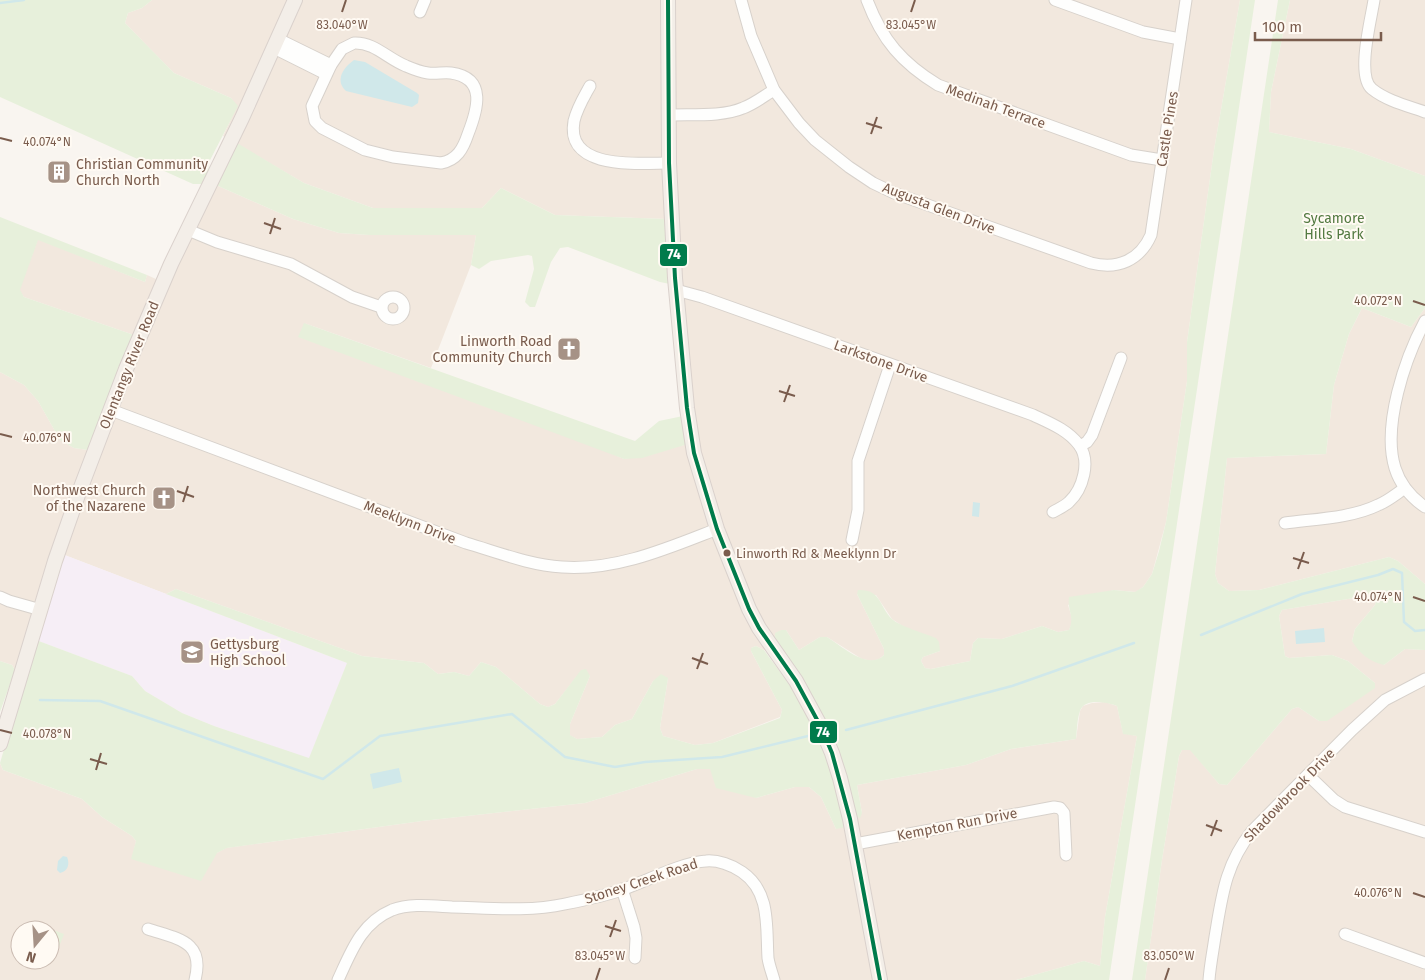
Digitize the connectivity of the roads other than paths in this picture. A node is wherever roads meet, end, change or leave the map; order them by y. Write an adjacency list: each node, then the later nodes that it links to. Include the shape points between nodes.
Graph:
1 (295, 0): 11 (main road, Olentangy River Road)
2 (425, 0): 9 (street)
3 (668, 0): 16 (main road)
4 (741, 0): 14 (street, Augusta Glen Drive, via 751,36)
5 (867, 0): 17 (street, Medinah Terrace, via 875,22 903,60 938,85 1132,155)
6 (1055, 0): 10 (street, via 1143,32)
7 (1186, 0): 10 (street, Castle Pines)
8 (1374, 0): 15 (street, via 1364,72 1366,81 1371,89 1386,98)
9 (420, 12)
10 (1180, 39): 17 (street, Castle Pines)
11 (276, 43): 12 (street); 19 (main road, Olentangy River Road)
12 (328, 69): 12 (street, via 342,48 361,43 369,44 394,61 428,73 464,77 475,89 478,100 461,152 441,163 378,154 322,128 314,121 312,106)
13 (590, 86): 18 (street, via 574,123 579,147 587,154 616,163)
14 (774, 90): 16 (street, via 734,111); 20 (street, Augusta Glen Drive, via 815,140 849,167 894,194 1100,265 1125,263)
15 (1425, 112)
16 (669, 115): 18 (main road)
17 (1162, 160): 20 (street, Castle Pines, via 1153,226)
18 (669, 163): 21 (main road)
19 (188, 230): 22 (street, via 291,264 352,298); 26 (main road, Olentangy River Road, via 157,296)
20 (1139, 254)
21 (676, 290): 25 (street, Larkstone Drive); 32 (main road, via 690,432)
22 (381, 307)
23 (1425, 321): 28 (street, via 1410,354 1394,411 1393,455 1395,468)
24 (1121, 358): 27 (street, via 1092,435)
25 (890, 365): 27 (street, Larkstone Drive, via 1033,415 1059,427); 33 (street, via 858,461 858,510)
26 (111, 410): 32 (street, Meeklynn Drive, via 466,543 523,561 562,567 597,566 666,549); 35 (main road, Olentangy River Road, via 78,495)
27 (1080, 446): 30 (street, via 1084,458 1083,480 1068,503)
28 (1405, 488): 29 (street); 31 (street, via 1377,506 1364,510)
29 (1425, 507)
30 (1053, 512)
31 (1285, 523)
32 (717, 529): 40 (main road, via 748,609 796,681 821,727 840,778)
33 (852, 540)
34 (0, 597): 35 (street)
35 (41, 610): 37 (main road, Olentangy River Road)
36 (1425, 679): 38 (street, Shadowbrook Drive, via 1385,700)
37 (0, 744)
38 (1308, 775): 39 (street, via 1346,807); 51 (street, Shadowbrook Drive, via 1240,846 1221,899)
39 (1425, 832)
40 (855, 844): 41 (street, Kempton Run Drive, via 1054,807 1064,813); 50 (main road)
41 (1066, 855)
42 (622, 889): 45 (street, via 634,926); 48 (street, Stoney Creek Road, via 553,907 417,906 393,910 371,922 354,945); 49 (street, Stoney Creek Road, via 706,861 719,862 741,871 752,881 765,905 768,960)
43 (148, 929): 47 (street, via 191,947 198,959)
44 (1346, 934): 46 (street)
45 (635, 958)
46 (1425, 963)
47 (195, 980)
48 (338, 980)
49 (774, 980)
50 (880, 980)
51 (1209, 980)

